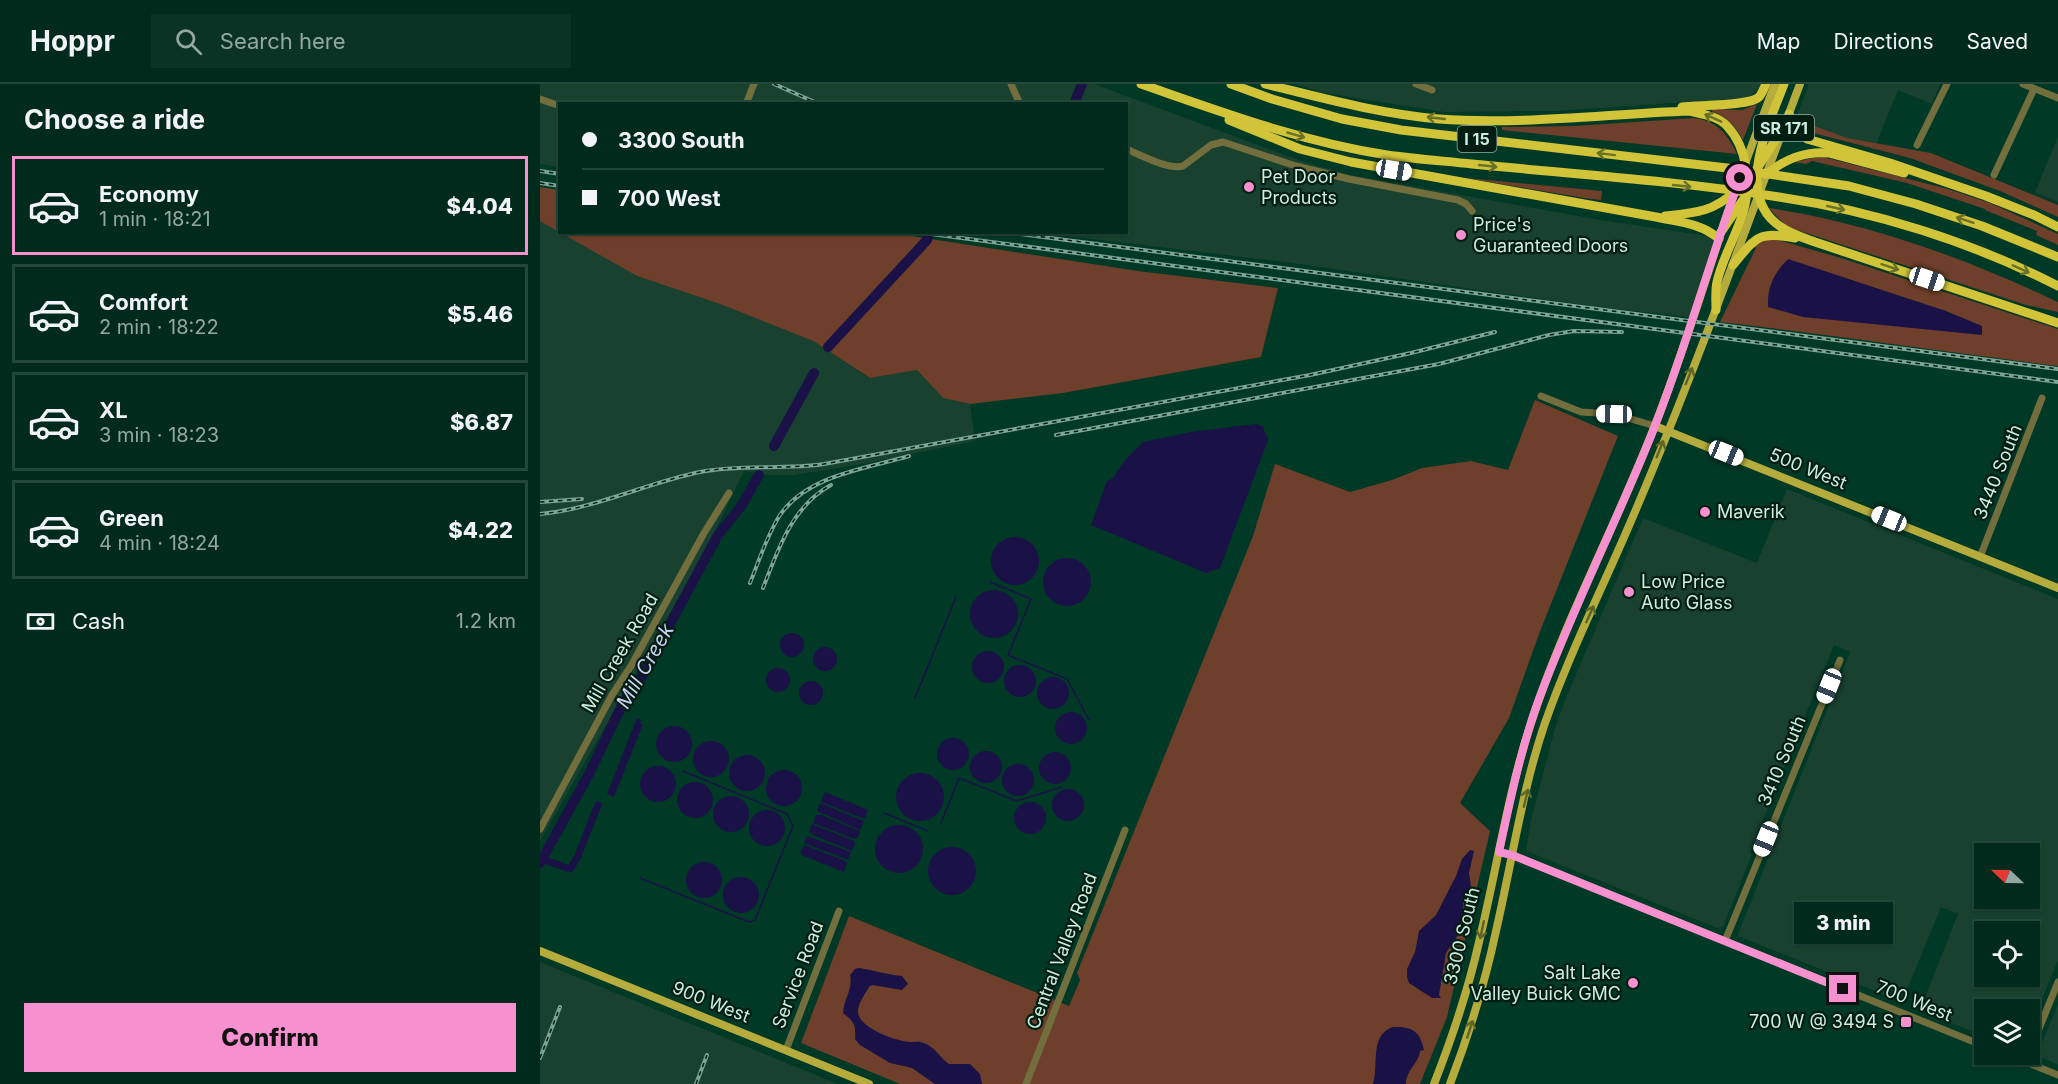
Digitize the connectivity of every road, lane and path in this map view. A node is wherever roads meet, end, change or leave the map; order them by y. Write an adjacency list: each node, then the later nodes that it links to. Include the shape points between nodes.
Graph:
1 (754, 84): 17 (street)
2 (1011, 84): 18 (street)
3 (1139, 84): 36 (highway, via 1300,149 1351,162); 42 (highway, I 15, one-way to 42, via 1260,125 1388,155 1779,197 1861,214 1975,250)
4 (1231, 84): 40 (highway, I 15, one-way to 4, via 1982,226 1849,186 1401,130 1342,119)
5 (1265, 84): 20 (highway, one-way to 5, via 1506,121 1437,119 1372,110)
6 (1416, 84): 14 (street)
7 (1766, 84): 20 (highway, via 1760,97 1749,104)
8 (1775, 84): 25 (main road, 3300 South / SR 171)
9 (1784, 84): 26 (highway, via 1763,141)
10 (1800, 84): 21 (main road, 3300 South / SR 171)
11 (1947, 84): 23 (street)
12 (2023, 84): 13 (street)
13 (2034, 89): 15 (street); 28 (street)
14 (1432, 90)
15 (2058, 98)
16 (540, 99): 19 (street)
17 (747, 102)
18 (1019, 102)
19 (558, 105)
20 (1642, 113): 25 (highway, one-way to 20, via 1740,145 1727,125 1711,116 1689,111)
21 (1789, 114): 22 (main road, 3300 South / SR 171); 31 (highway, via 1795,128 1807,139)
22 (1785, 125): 26 (highway); 27 (main road, 3300 South / SR 171)
23 (1917, 145)
24 (1128, 150): 35 (street, via 1178,168 1223,142 1296,166 1458,200)
25 (1745, 163): 29 (highway); 32 (main road, 3300 South / SR 171)
26 (1758, 167): 29 (highway); 30 (highway)
27 (1768, 172): 30 (highway); 31 (highway, via 1795,156 1817,152); 34 (main road, 3300 South / SR 171)
28 (1994, 176)
29 (1747, 181): 32 (highway); 33 (highway)
30 (1758, 181): 33 (highway); 34 (highway)
31 (1941, 181): 37 (highway, via 2013,206)
32 (1734, 193): 36 (highway, via 1705,211); 38 (main road, 3300 South / SR 171)
33 (1747, 194): 38 (highway); 43 (highway, via 1717,283)
34 (1759, 195): 39 (highway, via 1774,222); 41 (main road, 3300 South / SR 171)
35 (1472, 211)
36 (1656, 217): 38 (highway)
37 (2058, 227)
38 (1720, 235): 47 (main road, 3300 South / SR 171)
39 (1815, 242): 41 (highway, via 1772,234 1761,236 1751,242); 44 (highway, one-way to 44)
40 (2058, 257)
41 (1733, 265): 43 (main road, 3300 South / SR 171)
42 (2058, 286)
43 (1716, 310): 48 (main road, 3300 South / SR 171, one-way to 43)
44 (2058, 323)
45 (1541, 396): 47 (street, 500 West, via 1581,412 1614,414)
46 (2042, 398): 50 (street, 3440 South)
47 (1655, 426): 48 (main road, 500 West); 55 (main road, 3300 South / SR 171, via 1539,699 1524,744)
48 (1668, 430): 50 (main road, 500 West); 56 (main road, 3300 South / SR 171, one-way to 48, via 1552,704)
49 (729, 493): 53 (street, Mill Creek Road)
50 (1980, 557): 51 (main road, 500 West)
51 (2058, 588)
52 (1840, 660): 58 (street, 3410 South)
53 (540, 829)
54 (1125, 830): 67 (street, Central Valley Road)
55 (1499, 852): 56 (street, 700 West); 68 (main road, 3300 South / SR 171, one-way to 68, via 1461,1009)
56 (1512, 855): 58 (street, 700 West); 69 (main road, 3300 South / SR 171, one-way to 56, via 1473,1022)
57 (839, 911): 63 (street, Service Road)
58 (1725, 941): 62 (street, 700 West)
59 (540, 951): 63 (main road, 900 West)
60 (2058, 982): 61 (street)
61 (2040, 1026)
62 (1974, 1042)
63 (786, 1050): 66 (main road, 900 West)
64 (2040, 1064): 65 (street)
65 (2058, 1075)
66 (868, 1084)
67 (1026, 1084)
68 (1434, 1084)
69 (1450, 1084)

